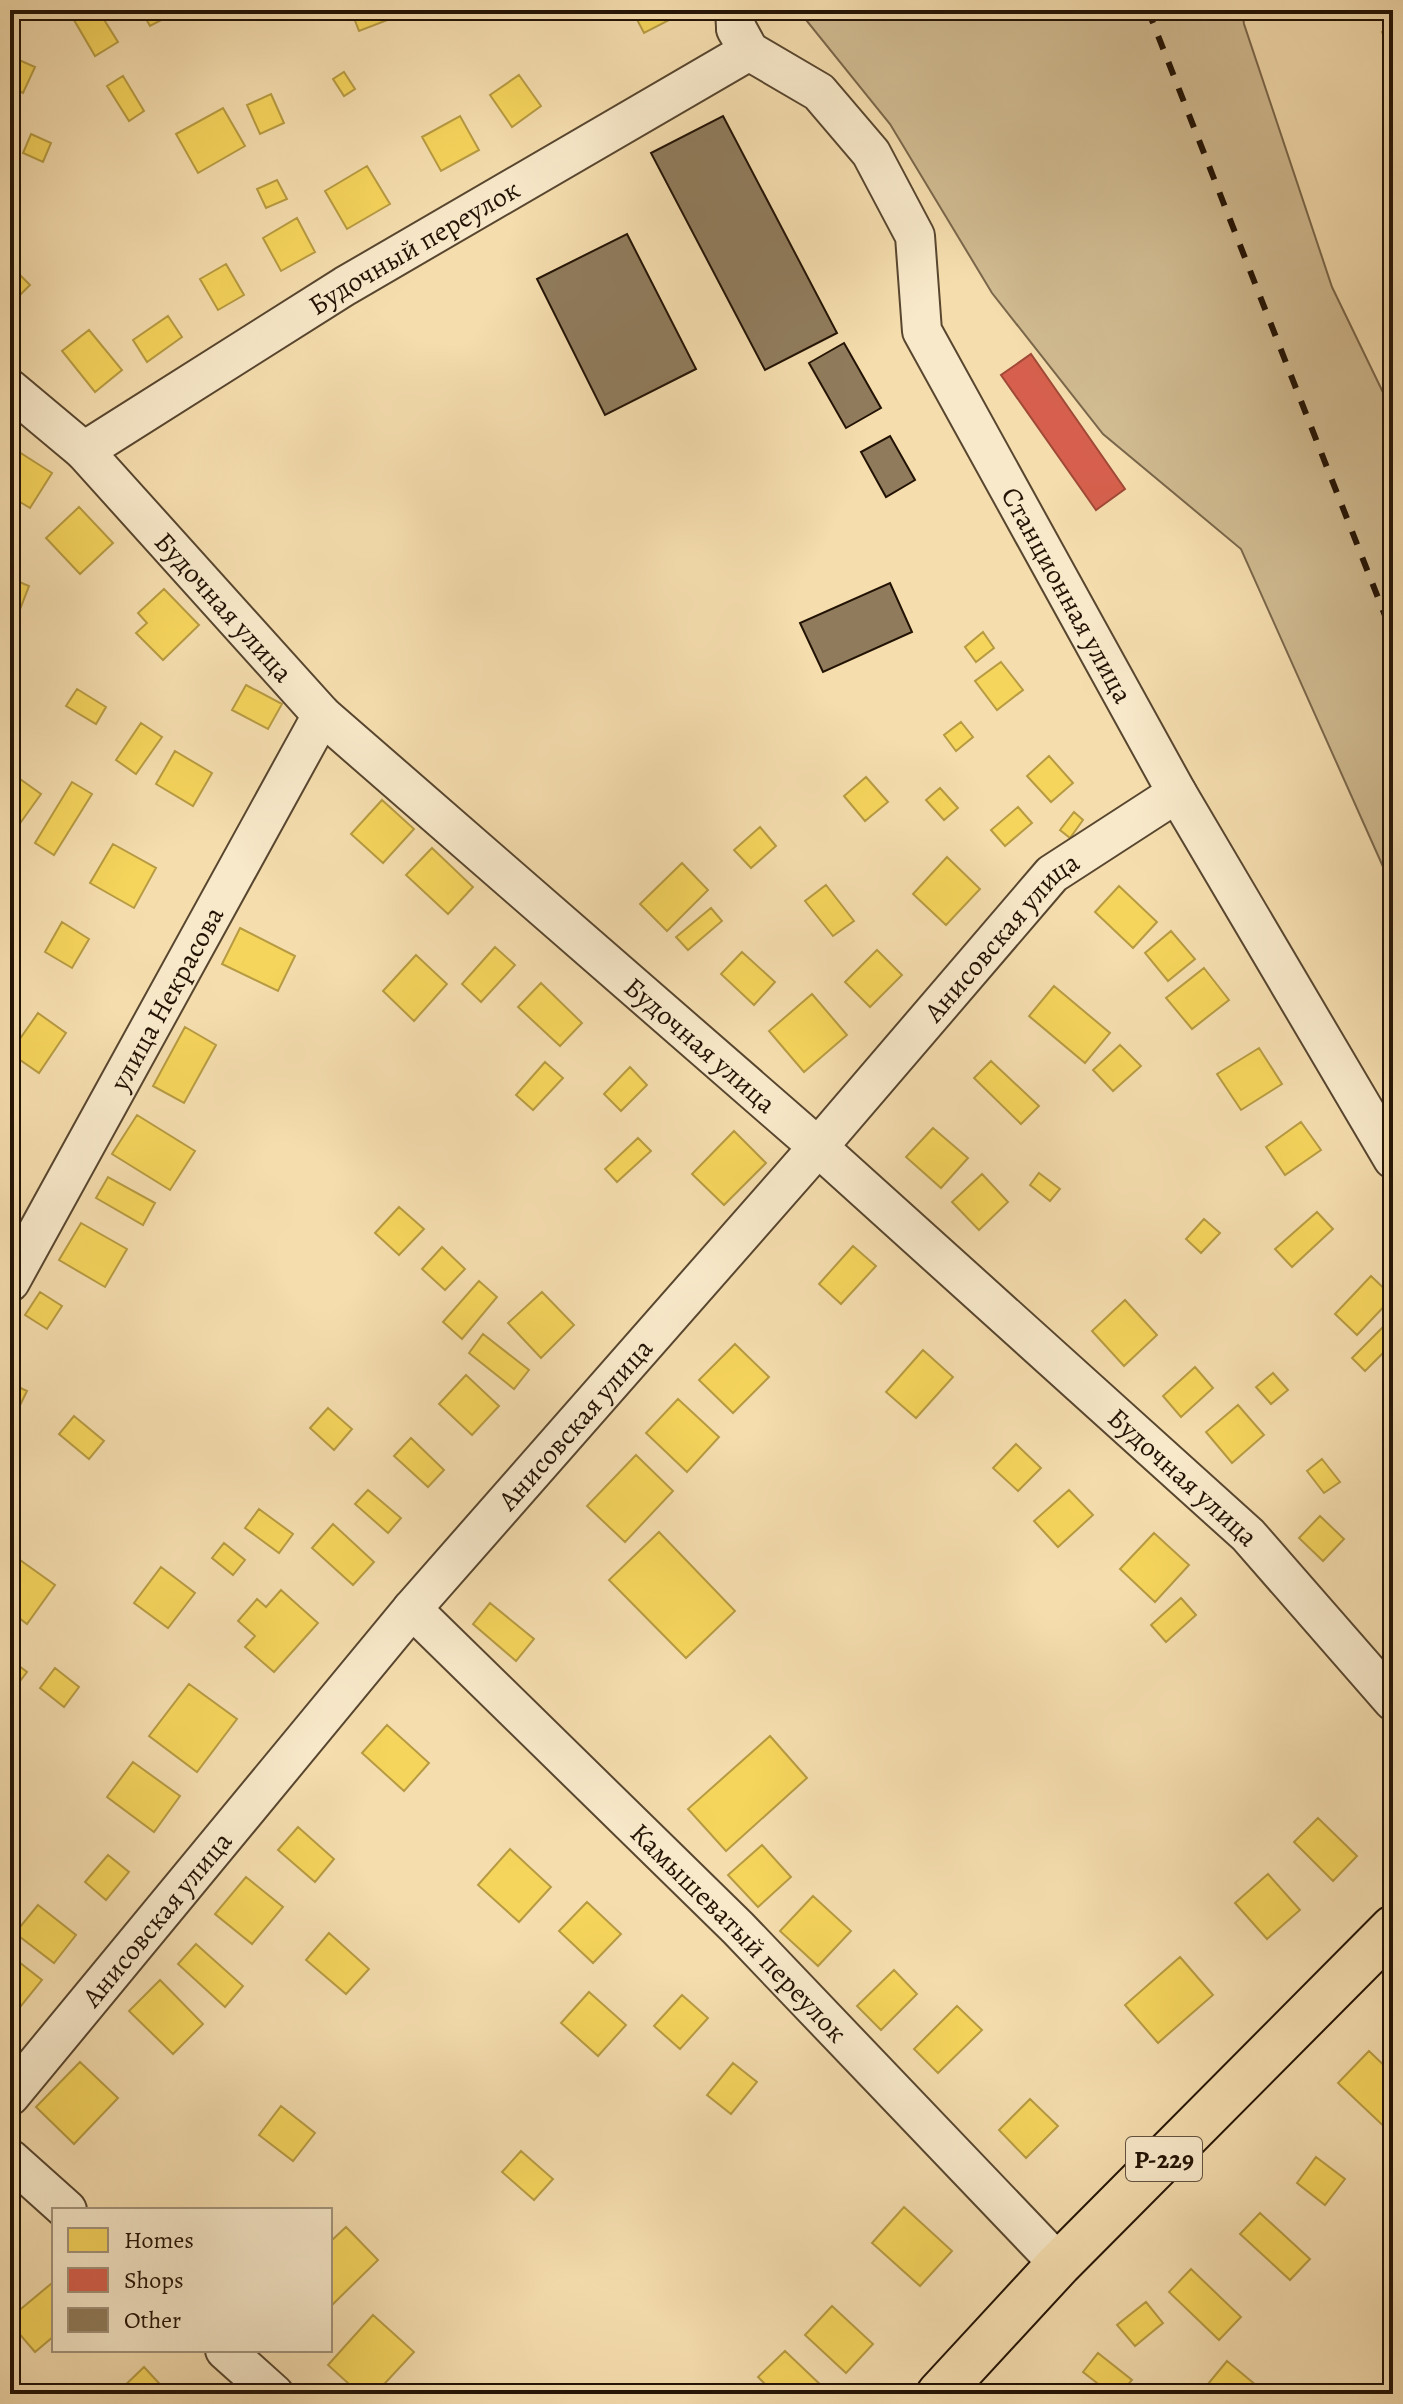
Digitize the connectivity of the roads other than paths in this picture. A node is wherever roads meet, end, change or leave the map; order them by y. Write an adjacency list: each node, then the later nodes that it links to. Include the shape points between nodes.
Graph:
1 (725, 10): 3 (street, Станционная улица)
2 (735, 10): 3 (street, via 736,27)
3 (749, 51): 5 (street, Будочный переулок, via 345,286); 7 (street, Станционная улица, via 819,92 871,153 915,236 922,331)
4 (10, 389): 5 (street, Будочная улица)
5 (84, 451): 6 (street, Будочная улица)
6 (322, 715): 8 (street, Будочная улица); 10 (street, улица Некрасова)
7 (1177, 793): 8 (street, Анисовская улица, via 1052,874); 9 (street, Станционная улица)
8 (818, 1147): 11 (street, Анисовская улица); 12 (street, Будочная улица, via 1248,1535)
9 (1393, 1159)
10 (10, 1282)
11 (412, 1609): 14 (street, Анисовская улица); 17 (street, Камышеватый переулок, via 738,1928)
12 (1393, 1701)
13 (1393, 1928): 17 (main road, Р-229)
14 (10, 2096)
15 (10, 2159): 16 (street)
16 (65, 2208)
17 (1059, 2264): 20 (main road, Р-229)
18 (227, 2352): 19 (street)
19 (274, 2394)
20 (939, 2394)

